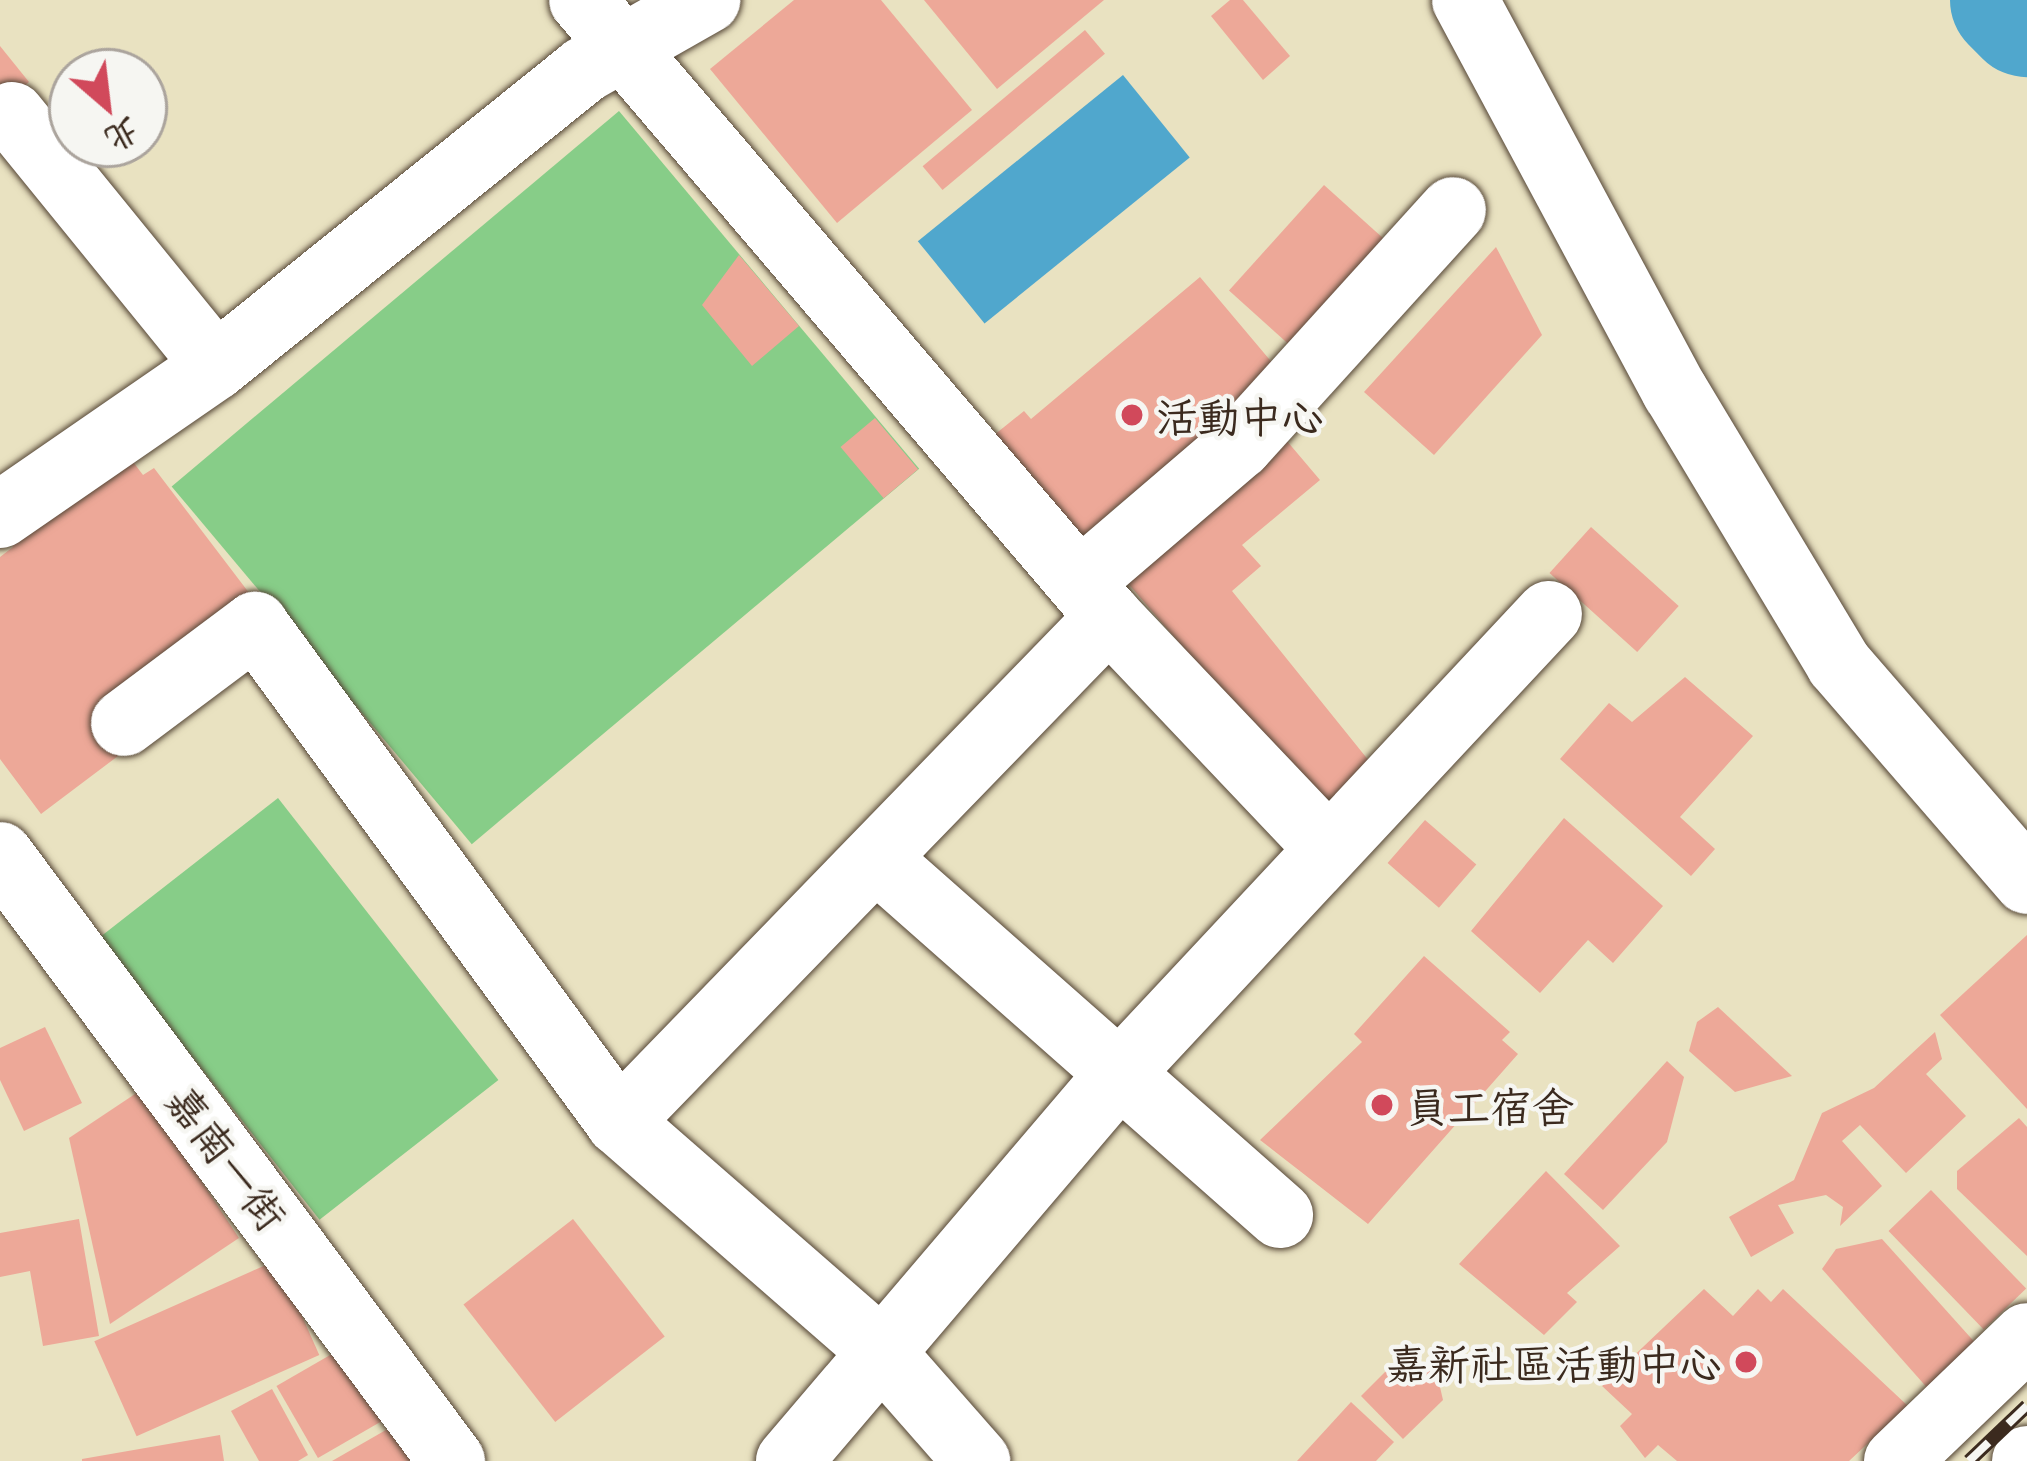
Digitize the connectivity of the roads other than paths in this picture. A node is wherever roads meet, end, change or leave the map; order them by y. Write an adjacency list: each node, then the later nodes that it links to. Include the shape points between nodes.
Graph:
1 (582, 0): 4 (street)
2 (706, 0): 4 (street)
3 (1465, 0): 15 (street, via 1675,391 1839,664)
4 (622, 50): 7 (street); 9 (street)
5 (12, 115): 7 (street)
6 (1453, 210): 9 (street)
7 (217, 366): 8 (street)
8 (0, 515)
9 (1094, 599): 12 (street); 14 (street)
10 (1549, 614): 12 (street)
11 (124, 723): 17 (street, via 255,625)
12 (1328, 848): 16 (street)
13 (0, 855): 21 (street, 嘉南一街)
14 (879, 861): 16 (street); 17 (street)
15 (2027, 881)
16 (1118, 1075): 18 (street); 20 (street)
17 (620, 1122): 20 (street)
18 (1280, 1215)
19 (2027, 1336): 24 (street)
20 (877, 1348): 22 (street); 23 (street)
21 (452, 1461)
22 (789, 1461)
23 (977, 1461)
24 (1897, 1461)

